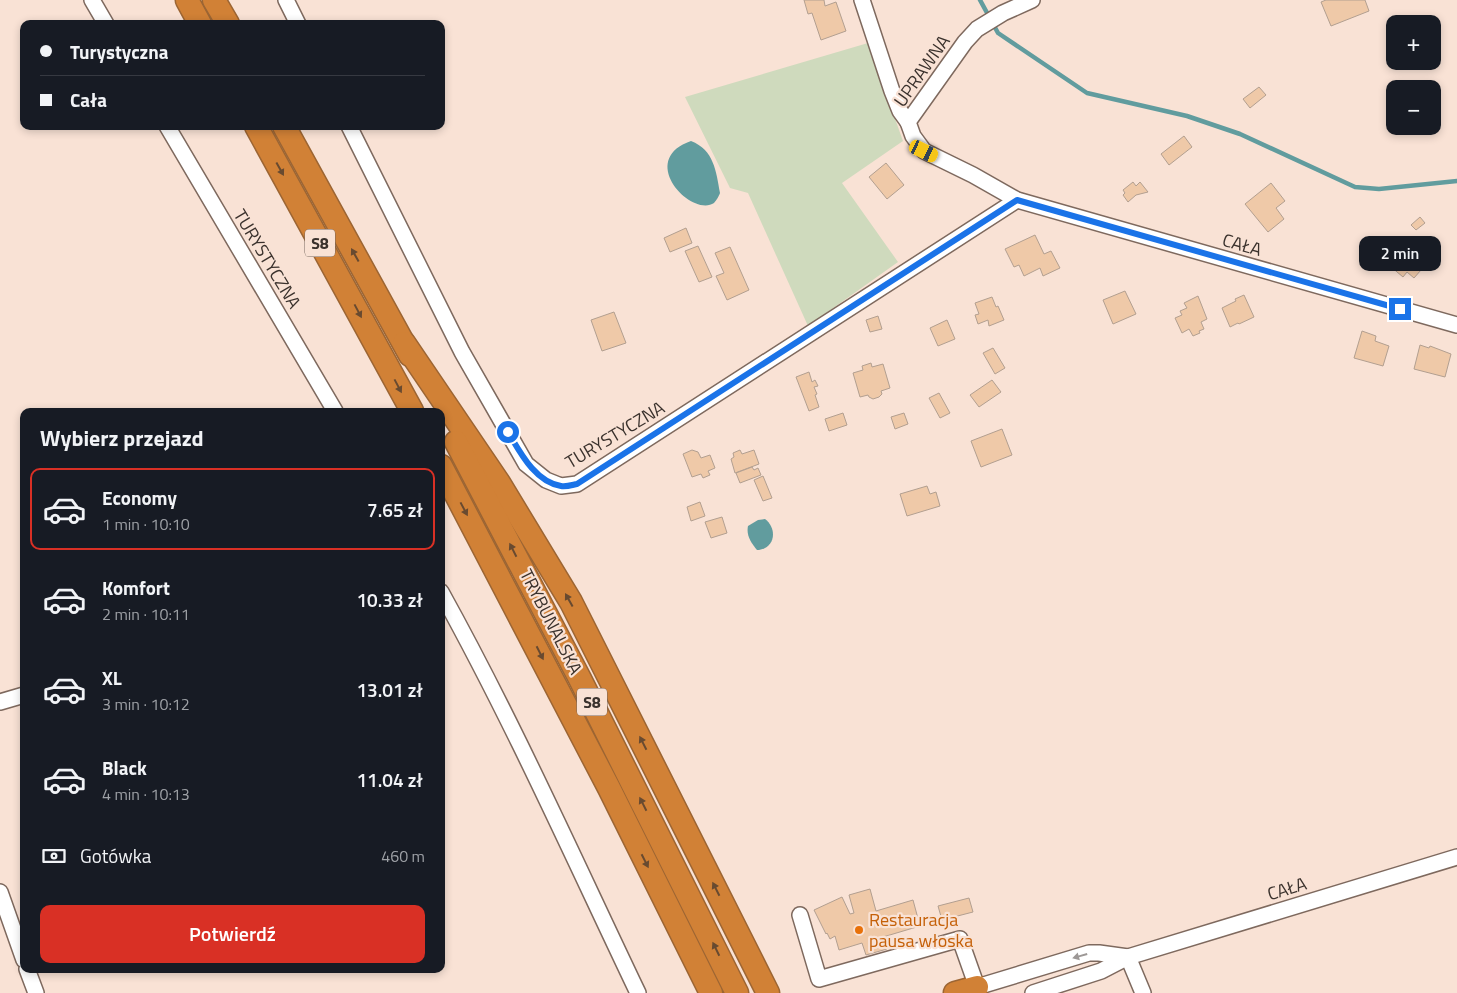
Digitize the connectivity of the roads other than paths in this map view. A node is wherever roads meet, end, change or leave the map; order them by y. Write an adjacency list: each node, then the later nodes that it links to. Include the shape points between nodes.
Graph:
1 (92, 0): 7 (street)
2 (187, 0): 8 (highway)
3 (214, 0): 9 (highway)
4 (286, 0): 10 (street)
5 (862, 0): 11 (street, via 892,91)
6 (1032, 0): 11 (street, UPRAWNA, via 983,24 965,42)
7 (104, 20)
8 (198, 20)
9 (226, 20)
10 (296, 20)
11 (908, 122): 16 (street, UPRAWNA, via 924,151)
12 (169, 130): 19 (street, TURYSTYCZNA)
13 (258, 130): 20 (highway, S8, one-way to 20)
14 (286, 130): 18 (highway, TRYBUNALSKA / S8, one-way to 14)
15 (352, 130): 16 (street, TURYSTYCZNA, via 462,352 526,464 546,480 561,486 577,484)
16 (1017, 200): 17 (street, CAŁA)
17 (1457, 325)
18 (404, 344): 21 (highway, TRYBUNALSKA / S8); 32 (highway, one-way to 18, via 568,597 499,483)
19 (333, 408)
20 (410, 408)
21 (437, 408)
22 (445, 422): 39 (highway, TRYBUNALSKA / S8, one-way to 22, via 580,679)
23 (445, 474): 38 (highway, TRYBUNALSKA / S8, one-way to 38)
24 (445, 599): 37 (street, via 530,765)
25 (20, 696): 26 (street)
26 (0, 702)
27 (1457, 857): 31 (street, CAŁA)
28 (0, 892): 30 (street)
29 (800, 915): 35 (street, via 819,979 960,939)
30 (20, 949)
31 (1128, 957): 34 (street, CAŁA, one-way to 34, via 1089,953); 43 (street, CAŁA, via 1100,971); 44 (street)
32 (753, 963): 40 (highway); 41 (highway)
33 (28, 973): 36 (street)
34 (1012, 976): 35 (street, CAŁA); 43 (street)
35 (977, 990): 42 (highway)
36 (36, 993)
37 (638, 993)
38 (711, 993)
39 (738, 993)
40 (768, 993)
41 (778, 993)
42 (954, 993)
43 (1035, 993)
44 (1143, 993)

